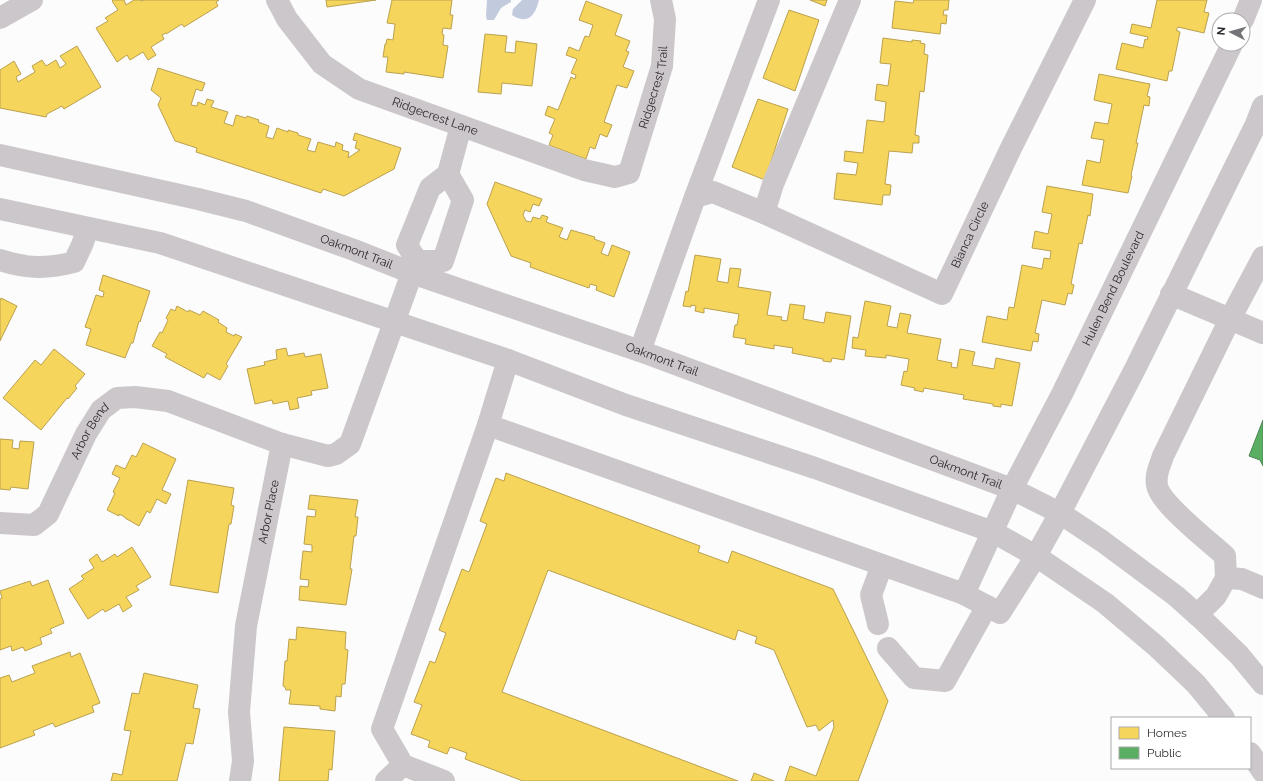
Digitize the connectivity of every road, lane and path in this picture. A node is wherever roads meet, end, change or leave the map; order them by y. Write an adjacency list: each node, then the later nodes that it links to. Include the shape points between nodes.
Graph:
1 (32, 0): 7 (street)
2 (277, 0): 10 (street, Ridgecrest Lane, via 287,19 322,64 359,89)
3 (661, 0): 12 (street, Ridgecrest Trail, via 665,19 662,66)
4 (769, 0): 14 (street)
5 (850, 0): 16 (street, via 773,184)
6 (1085, 0): 16 (street, Bianca Circle, via 942,294)
7 (0, 18)
8 (1228, 52): 29 (street, Hulen Bend Boulevard, via 1062,394)
9 (1263, 106): 21 (street)
10 (461, 126): 12 (street, Ridgecrest Lane, via 584,170 614,177); 13 (street)
11 (0, 155): 20 (street, Oakmont Trail, via 246,211 354,250)
12 (629, 173)
13 (448, 174): 20 (street, via 430,188 407,245); 20 (street, via 463,200 443,262)
14 (695, 197): 16 (street, Bianca Circle, via 713,192); 25 (street)
15 (0, 209): 17 (street)
16 (764, 213)
17 (88, 228): 19 (street, via 74,262 39,268); 23 (street, via 160,243)
18 (1263, 257): 22 (street)
19 (0, 260)
20 (415, 267): 23 (street); 25 (street, Oakmont Trail)
21 (1172, 294): 22 (street); 30 (street)
22 (1230, 319): 24 (street); 35 (street, via 1156,474 1157,487 1162,498 1225,556)
23 (394, 322): 26 (street); 28 (street, via 350,444 336,454 328,456)
24 (1263, 333)
25 (640, 351): 29 (street, Oakmont Trail)
26 (508, 360): 27 (street); 32 (street, via 626,405 815,468)
27 (488, 426): 34 (street); 45 (street, via 382,729)
28 (282, 444): 31 (street, Arbor Bend, via 168,401 135,397 117,398 101,410 86,434 48,514 34,525); 47 (street, Arbor Place, via 246,626 239,712 243,761)
29 (1012, 489): 30 (street, Oakmont Trail); 32 (street, Hulen Bend Boulevard)
30 (1060, 513): 33 (street); 39 (street, Oakmont Trail, via 1176,596)
31 (0, 523)
32 (992, 532): 33 (street); 37 (street, Hulen Bend Boulevard)
33 (1036, 556): 38 (street); 43 (street, via 1105,603 1156,646 1196,684)
34 (882, 565): 37 (street); 40 (street, via 872,595)
35 (1226, 578): 36 (street, via 1242,580); 39 (street, via 1216,596)
36 (1263, 588)
37 (964, 594): 38 (street)
38 (993, 609): 41 (street, via 945,681 914,678)
39 (1197, 615): 42 (street, Oakmont Trail, via 1239,655)
40 (878, 624)
41 (888, 648)
42 (1263, 684)
43 (1223, 717)
44 (1251, 754): 46 (street)
45 (402, 765): 48 (street); 49 (street)
46 (1263, 772)
47 (240, 781)
48 (386, 781)
49 (444, 781)

